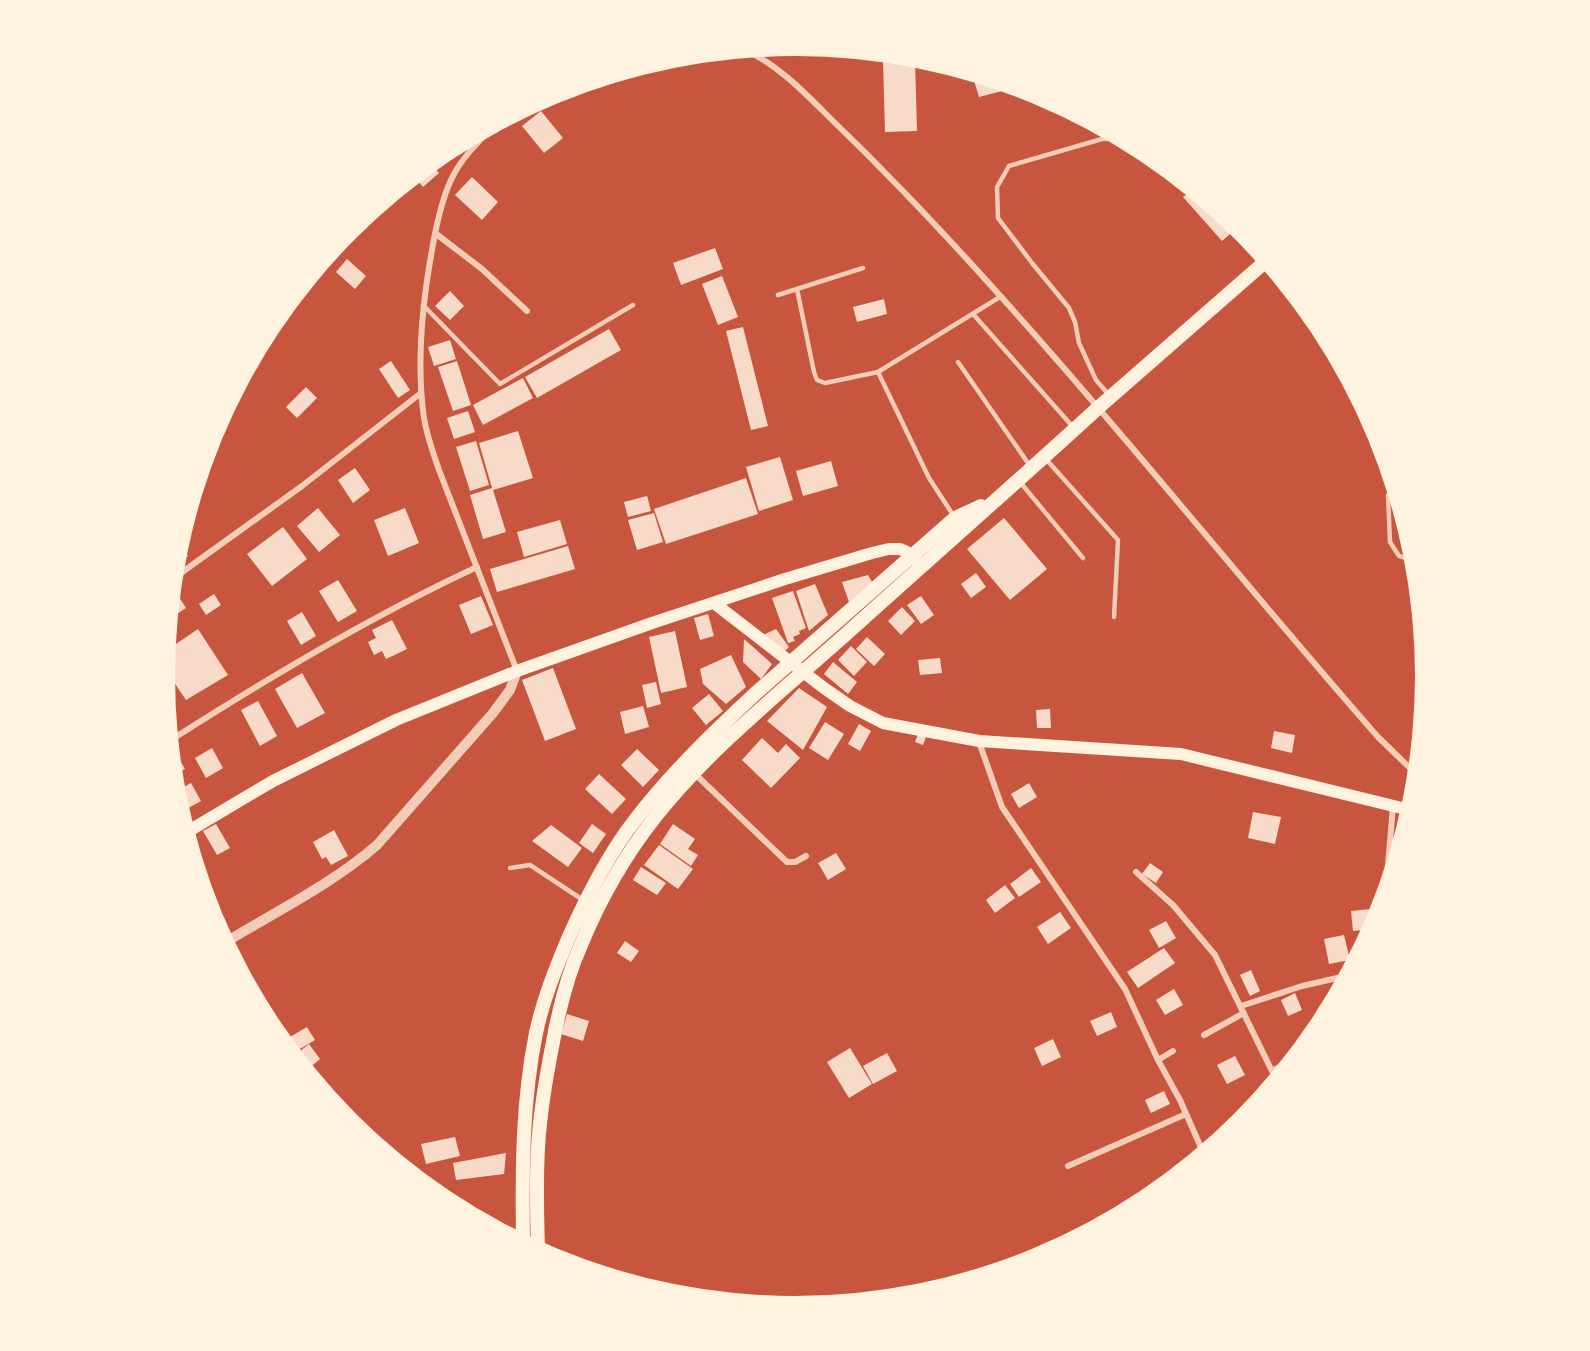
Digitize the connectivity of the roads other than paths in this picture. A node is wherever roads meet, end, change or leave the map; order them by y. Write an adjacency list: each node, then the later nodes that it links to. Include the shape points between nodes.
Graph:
1 (757, 57): 9 (street, via 814,102 869,156)
2 (1105, 139): 17 (lane, via 1009,166 997,187 999,218 1069,308 1091,371)
3 (479, 143): 4 (street, via 451,179)
4 (435, 233): 10 (street); 12 (street)
5 (1260, 266): 17 (highway)
6 (863, 268): 7 (lane)
7 (797, 289): 8 (lane); 15 (lane, via 817,380 825,383)
8 (778, 295)
9 (1000, 297): 13 (lane); 18 (street)
10 (423, 305): 11 (lane, via 500,384); 16 (street)
11 (633, 305)
12 (527, 311)
13 (974, 314): 15 (lane); 19 (lane)
14 (958, 362): 21 (lane)
15 (878, 372): 25 (lane, via 929,478)
16 (421, 393): 29 (street, via 429,443); 30 (street)
17 (1111, 397): 18 (highway)
18 (1095, 403): 19 (highway); 38 (street, via 1342,696)
19 (1075, 430): 20 (highway)
20 (1044, 457): 21 (highway); 32 (lane, via 1118,540)
21 (1031, 467): 22 (highway)
22 (1018, 480): 24 (highway); 27 (lane)
23 (1388, 495): 26 (lane, via 1390,542)
24 (994, 500): 25 (highway); 28 (highway)
25 (955, 518): 28 (highway)
26 (1403, 557)
27 (1083, 558)
28 (918, 561): 31 (main road, via 900,549 889,549); 33 (highway); 35 (highway)
29 (477, 567): 34 (street); 36 (street, via 320,648)
30 (184, 571)
31 (714, 603): 33 (main road); 34 (main road)
32 (1114, 617)
33 (790, 663): 35 (main road); 39 (highway, via 735,711)
34 (517, 671): 42 (main road, via 387,724 273,781); 49 (street, via 497,708 377,845 339,874)
35 (803, 672): 37 (main road, via 850,706 883,723); 39 (highway, via 732,736)
36 (178, 736)
37 (979, 741): 40 (main road, via 1181,754); 54 (street, via 1002,807 1125,989)
38 (1408, 766)
39 (688, 769): 44 (street, via 787,862); 47 (highway, via 633,822); 48 (highway, via 616,874)
40 (1393, 806): 41 (main road); 43 (street)
41 (1400, 808)
42 (194, 828)
43 (1389, 852)
44 (806, 856)
45 (510, 868): 47 (lane, via 530,865)
46 (1136, 872): 51 (street, via 1173,905 1215,956)
47 (585, 902): 48 (lane); 59 (highway, via 556,967 536,1034 526,1104)
48 (598, 909): 60 (highway, via 559,1009 546,1078 538,1146)
49 (233, 938)
50 (1336, 978): 51 (street, via 1302,986)
51 (1242, 1010): 52 (street); 55 (street)
52 (1204, 1035)
53 (1173, 1051): 54 (street)
54 (1158, 1060): 56 (street)
55 (1272, 1071)
56 (1186, 1114): 57 (street); 58 (street)
57 (1200, 1145)
58 (1068, 1166)
59 (523, 1233)
60 (538, 1239)

